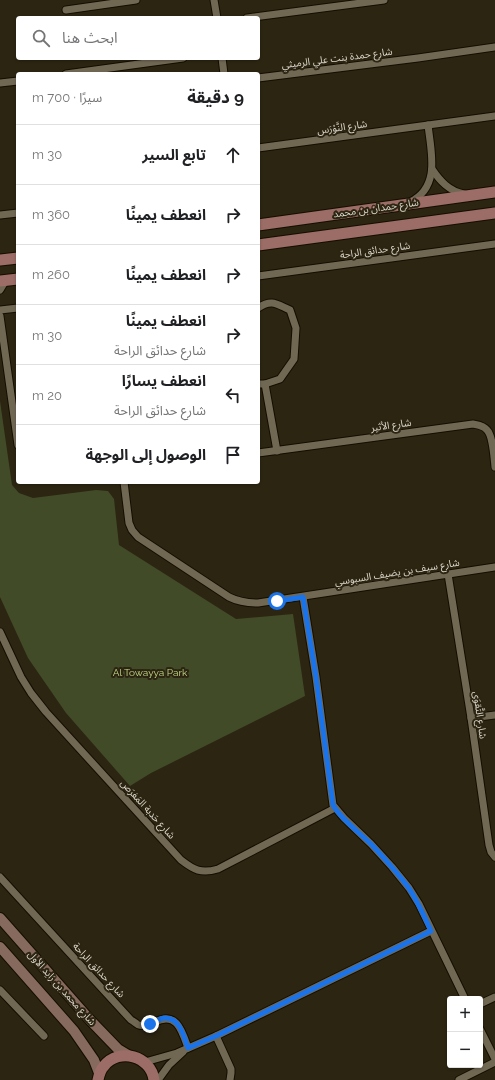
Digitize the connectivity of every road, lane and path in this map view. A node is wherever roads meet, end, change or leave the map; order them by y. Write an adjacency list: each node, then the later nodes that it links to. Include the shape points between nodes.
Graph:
1 (136, 0): 4 (street)
2 (214, 0): 5 (street)
3 (384, 0): 6 (street)
4 (66, 10)
5 (217, 16)
6 (260, 16)
7 (495, 47): 12 (street, شارع حمدة بنت علي الرميثي)
8 (168, 60): 10 (street)
9 (222, 60): 11 (street)
10 (81, 72)
11 (224, 72)
12 (260, 78)
13 (16, 81): 14 (street)
14 (0, 83)
15 (495, 116): 16 (street, شارع النَّوْرَس)
16 (428, 125): 17 (street, شارع النَّوْرَس); 18 (street)
17 (260, 148)
18 (432, 169): 20 (street, via 451,190); 21 (street, via 426,188 420,196)
19 (495, 192): 20 (main road, شارع حمدان بن محمد)
20 (470, 195): 21 (main road, شارع حمدان بن محمد)
21 (407, 204): 25 (main road, شارع حمدان بن محمد)
22 (16, 213): 24 (street)
23 (495, 213): 27 (main road, شارع حمدان بن محمد)
24 (0, 215)
25 (260, 225)
26 (495, 244): 30 (street, شارع حدائق الراحة)
27 (260, 245)
28 (16, 258): 29 (main road)
29 (0, 260)
30 (260, 276)
31 (16, 279): 32 (main road)
32 (3, 281): 33 (street)
33 (0, 290)
34 (260, 307): 38 (street, via 274,303 290,310 296,328 294,359 280,379)
35 (16, 308): 36 (street)
36 (0, 310)
37 (0, 316): 39 (street)
38 (262, 384): 40 (street)
39 (16, 431)
40 (278, 451): 41 (street, شارع الأثير); 42 (street, شارع الأثير, via 472,424 481,425 488,430)
41 (260, 454)
42 (495, 467)
43 (124, 484): 46 (street, شارع سيف بن يضيف السبوسي, via 129,523 138,537 229,597 248,603)
44 (495, 568): 45 (street, شارع سيف بن يضيف السبوسي)
45 (448, 574): 46 (street, شارع سيف بن يضيف السبوسي); 49 (street, شارع التَّقوَى)
46 (303, 597): 50 (street)
47 (0, 632): 50 (street, شارع حَدبة المَفرَص, via 21,677 46,712 181,860 192,868 204,872 218,869)
48 (495, 715): 49 (street)
49 (471, 718): 51 (street, شارع التَّقوَى, via 489,845)
50 (335, 808): 54 (street, via 409,888)
51 (495, 857)
52 (0, 877): 63 (street, شارع حدائق الراحة, via 132,1020 139,1026 145,1026 163,1018 172,1020 178,1024)
53 (0, 918): 64 (main road, شارع محمد بن زايد الأول, via 90,1020)
54 (431, 931): 57 (street); 62 (street)
55 (0, 947): 68 (main road, شارع محمد بن زايد الأول, via 74,1032 94,1060)
56 (0, 990): 61 (street)
57 (464, 996)
58 (495, 997): 59 (street)
59 (483, 1003)
60 (482, 1032): 65 (street)
61 (44, 1036)
62 (216, 1036): 63 (street); 71 (street, via 231,1069)
63 (188, 1048): 66 (street); 70 (street, via 169,1065)
64 (128, 1056): 66 (main road); 68 (main road, via 119,1056 111,1060 104,1065)
65 (495, 1059)
66 (145, 1062): 69 (main road)
67 (495, 1062): 72 (street)
68 (98, 1076)
69 (154, 1080)
70 (158, 1080)
71 (230, 1080)
72 (459, 1080)

